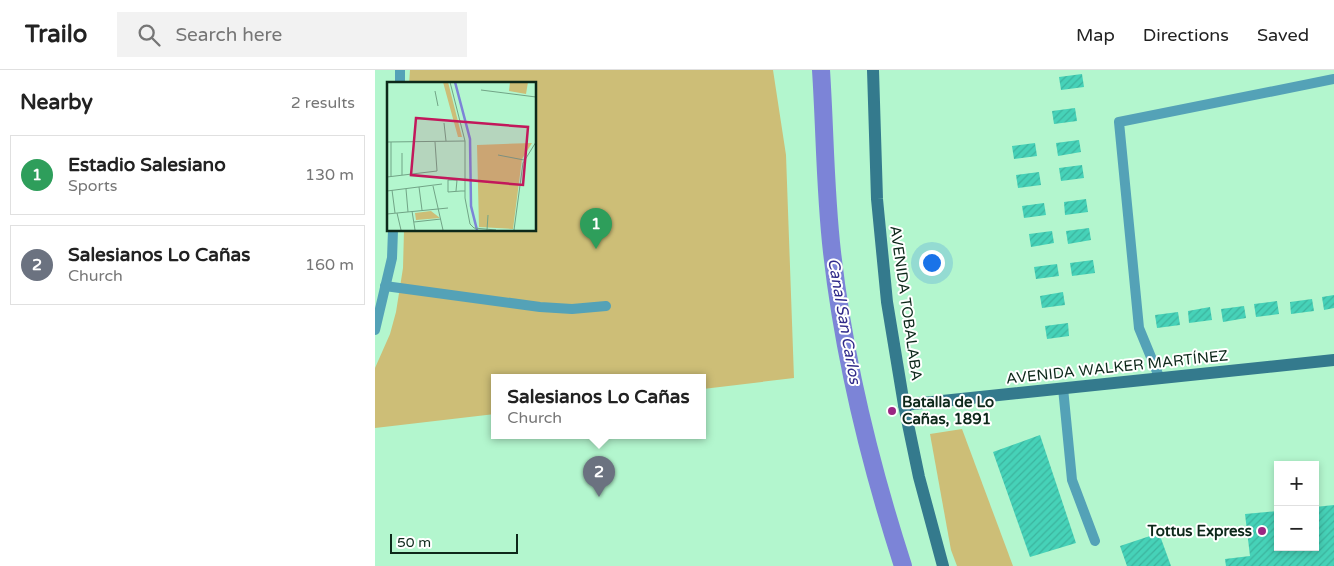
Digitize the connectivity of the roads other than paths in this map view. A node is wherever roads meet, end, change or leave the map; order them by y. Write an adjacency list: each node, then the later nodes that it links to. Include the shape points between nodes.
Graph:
1 (873, 70): 11 (main road, AVENIDA TOBALABA, via 879,234)
2 (1334, 79): 9 (lane, via 1119,122 1139,328)
3 (393, 231): 4 (lane, via 392,258)
4 (385, 286): 5 (lane, via 541,307); 6 (lane)
5 (606, 306)
6 (377, 314): 7 (lane)
7 (375, 330)
8 (1334, 360): 9 (main road, AVENIDA WALKER MARTÍNEZ)
9 (1160, 379): 10 (main road, AVENIDA WALKER MARTÍNEZ)
10 (1063, 388): 11 (main road, AVENIDA WALKER MARTÍNEZ); 12 (lane, via 1072,480)
11 (904, 405): 13 (main road, AVENIDA TOBALABA, via 928,517)
12 (1095, 541)
13 (943, 566)

